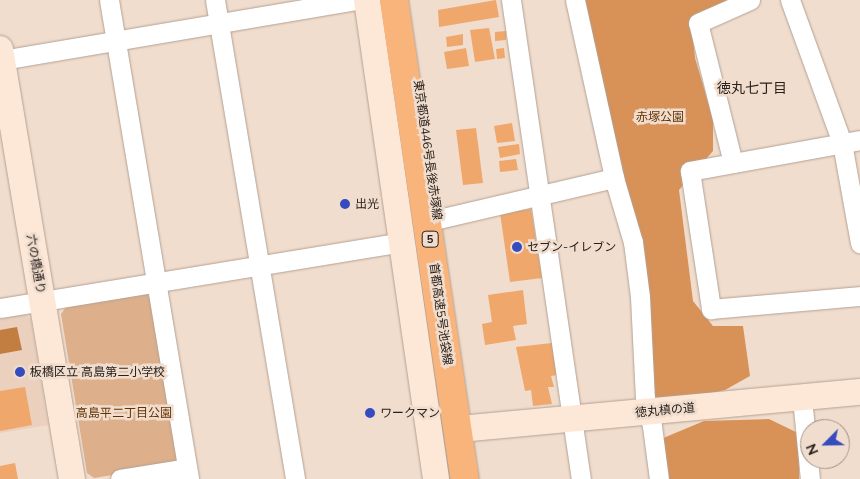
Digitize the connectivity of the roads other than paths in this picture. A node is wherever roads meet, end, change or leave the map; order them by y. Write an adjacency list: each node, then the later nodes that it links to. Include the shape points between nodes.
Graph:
1 (109, 0): 13 (street)
2 (215, 0): 12 (street)
3 (358, 0): 12 (street)
4 (367, 0): 20 (main road)
5 (382, 0): 37 (highway, 首都高速5号池袋線 / 5)
6 (394, 0): 38 (highway, 首都高速5号池袋線 / 5)
7 (406, 0): 19 (main road, 東京都道446号長後赤塚線)
8 (511, 0): 18 (street)
9 (575, 0): 17 (street)
10 (750, 0): 16 (street, via 698,22)
11 (790, 0): 15 (street)
12 (219, 24): 13 (street); 22 (street)
13 (116, 41): 14 (street); 23 (street)
14 (1, 54): 25 (main road, 六の橋通り)
15 (851, 142): 16 (street); 21 (street)
16 (734, 163): 24 (street, via 690,171 711,310)
17 (614, 178): 18 (street); 29 (street, via 636,261)
18 (540, 195): 19 (street); 30 (street)
19 (438, 219): 31 (main road, 東京都道446号長後赤塚線)
20 (402, 242): 22 (street); 36 (main road)
21 (860, 243)
22 (259, 265): 23 (street); 35 (street)
23 (156, 282): 25 (street); 32 (street)
24 (860, 296)
25 (42, 302): 26 (street); 33 (main road, 六の橋通り)
26 (0, 308)
27 (860, 392): 28 (main road, 徳丸槙の道)
28 (802, 398): 29 (main road, 徳丸槙の道); 42 (street)
29 (648, 411): 30 (main road, 徳丸槙の道); 41 (street)
30 (573, 419): 31 (main road, 徳丸槙の道); 40 (street)
31 (470, 428): 39 (main road, 東京都道446号長後赤塚線)
32 (188, 473): 34 (street)
33 (72, 479)
34 (120, 479)
35 (295, 479)
36 (436, 479)
37 (452, 479)
38 (465, 479)
39 (477, 479)
40 (581, 479)
41 (659, 479)
42 (810, 479)

